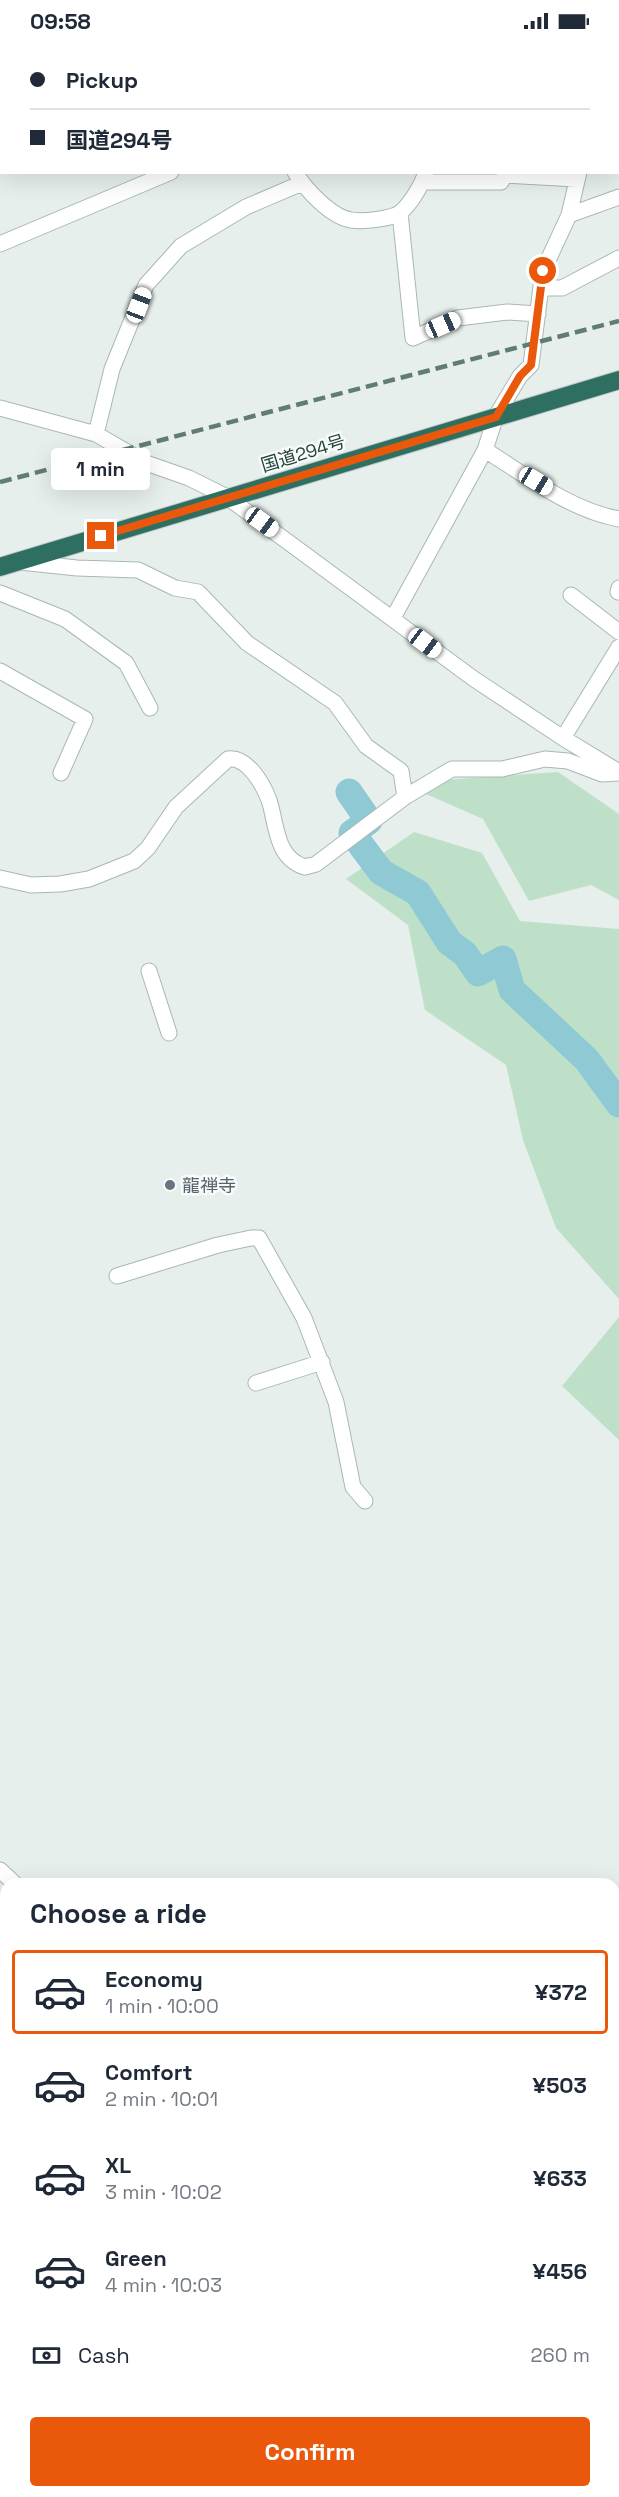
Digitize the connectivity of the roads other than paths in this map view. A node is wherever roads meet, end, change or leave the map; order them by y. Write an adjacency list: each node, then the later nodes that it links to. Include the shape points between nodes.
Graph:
1 (166, 174): 8 (street)
2 (578, 176): 3 (street, via 505,175 501,182); 7 (street)
3 (424, 177): 6 (street)
4 (298, 178): 6 (street, via 325,206 349,220 373,220); 15 (street, via 181,246 146,285 112,369)
5 (619, 197): 7 (street)
6 (400, 213): 11 (street, via 413,338 458,318 507,312)
7 (569, 215): 10 (street, via 543,271)
8 (0, 244)
9 (619, 258): 10 (street, via 562,288)
10 (543, 288): 11 (street)
11 (538, 314): 14 (street, via 531,365)
12 (619, 380): 14 (highway, 国道294号)
13 (0, 408): 15 (street)
14 (496, 417): 16 (street); 17 (highway, 国道294号)
15 (96, 434): 17 (street, via 146,463)
16 (484, 450): 18 (street, via 569,502); 22 (street)
17 (227, 497): 19 (highway, 国道294号); 22 (street)
18 (619, 519)
19 (9, 564): 30 (street, via 138,570 175,588 198,592 247,644 335,703 366,746 401,771)
20 (0, 593): 26 (street, via 65,619 126,663)
21 (571, 595): 23 (street)
22 (393, 618): 27 (street, via 474,680)
23 (619, 632)
24 (619, 647): 27 (street)
25 (0, 671): 29 (street, via 85,719)
26 (150, 708)
27 (563, 738): 28 (street)
28 (619, 772): 30 (street, via 602,774 568,761 545,759 502,769 452,769)
29 (61, 773)
30 (405, 797): 31 (street, via 340,848 305,867 286,853 274,830 268,797 259,782 241,761 228,759 176,807 148,848 134,861 67,883 31,885)
31 (0, 878)
32 (149, 971): 33 (street)
33 (170, 1032)
34 (117, 1276): 35 (street, via 218,1245 259,1238 304,1318)
35 (322, 1362): 36 (street); 37 (street, via 336,1402 353,1486)
36 (256, 1383)
37 (365, 1501)

